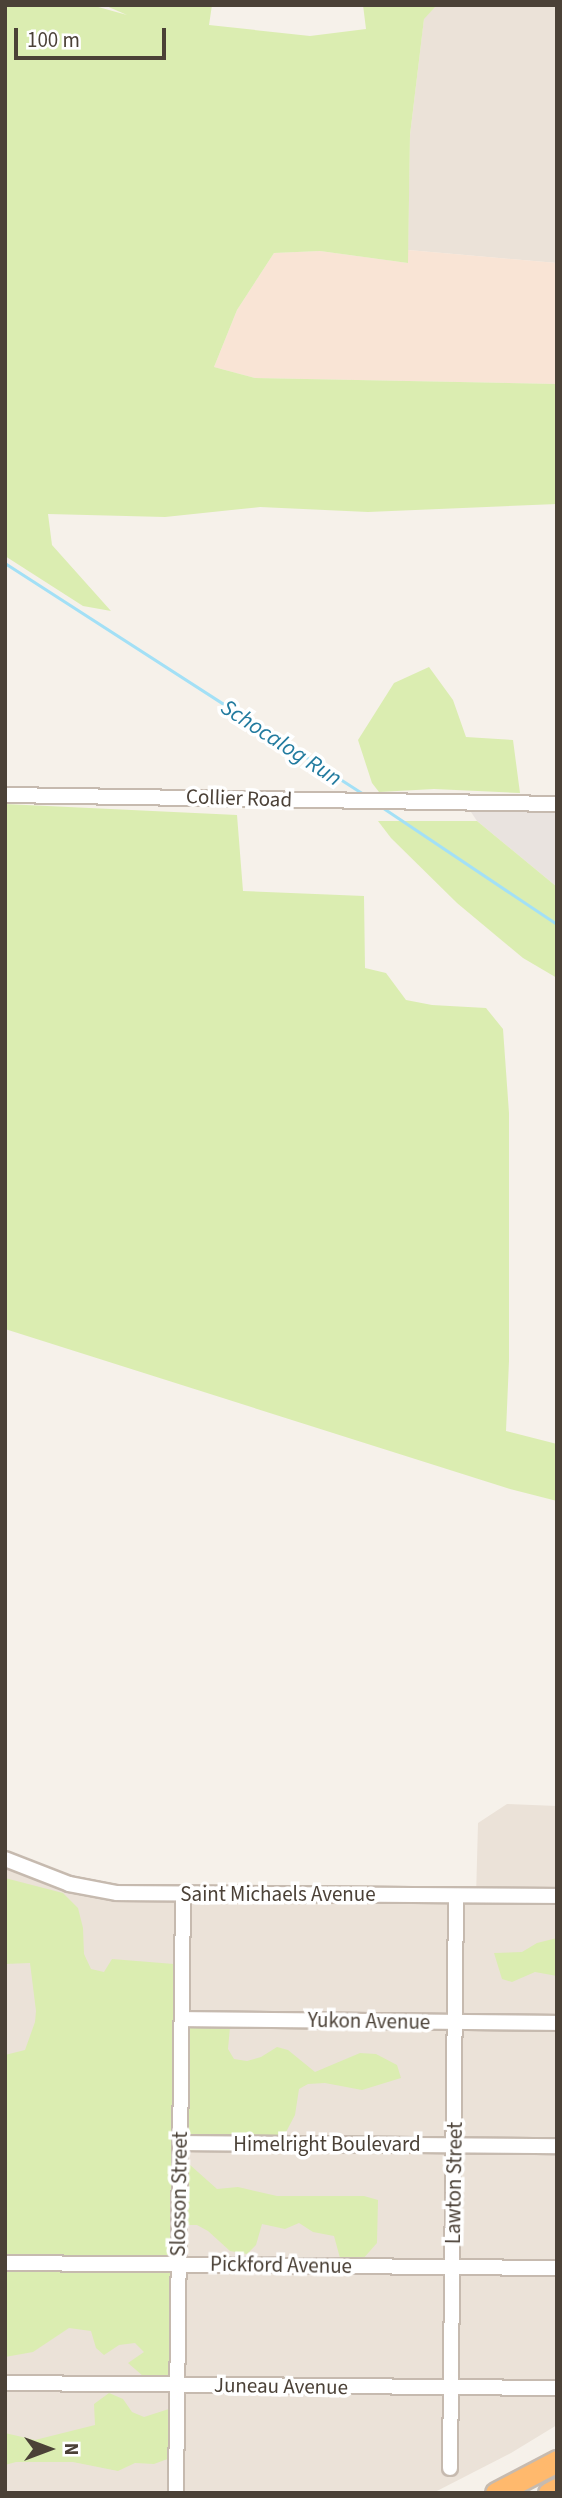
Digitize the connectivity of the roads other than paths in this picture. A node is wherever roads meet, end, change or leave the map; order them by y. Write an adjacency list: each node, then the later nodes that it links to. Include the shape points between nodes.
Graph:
1 (5, 795): 2 (street, Collier Road)
2 (557, 804)
3 (5, 1859): 4 (street, Saint Michaels Avenue, via 85,1888)
4 (183, 1895): 6 (street, Saint Michaels Avenue); 7 (street, Slosson Street)
5 (557, 1896): 6 (street, Saint Michaels Avenue)
6 (456, 1898): 8 (street, Lawton Street)
7 (182, 2018): 8 (street, Yukon Avenue); 10 (street, Slosson Street)
8 (455, 2022): 9 (street, Yukon Avenue); 11 (street, Lawton Street)
9 (557, 2022)
10 (181, 2143): 11 (street, Himelright Boulevard); 14 (street, Slosson Street)
11 (454, 2145): 12 (street, Himelright Boulevard); 15 (street, Lawton Street)
12 (557, 2146)
13 (5, 2263): 14 (street, Pickford Avenue)
14 (178, 2265): 15 (street, Pickford Avenue); 18 (street, Slosson Street)
15 (452, 2267): 16 (street, Pickford Avenue); 19 (street, Lawton Street)
16 (557, 2268)
17 (5, 2383): 18 (street, Juneau Avenue)
18 (177, 2386): 19 (street, Juneau Avenue); 24 (street, Slosson Street)
19 (451, 2387): 20 (street, Juneau Avenue); 22 (street, Lawton Street)
20 (557, 2388)
21 (557, 2461): 25 (highway)
22 (450, 2468)
23 (557, 2489): 26 (highway)
24 (176, 2493)
25 (496, 2493)
26 (549, 2493)

